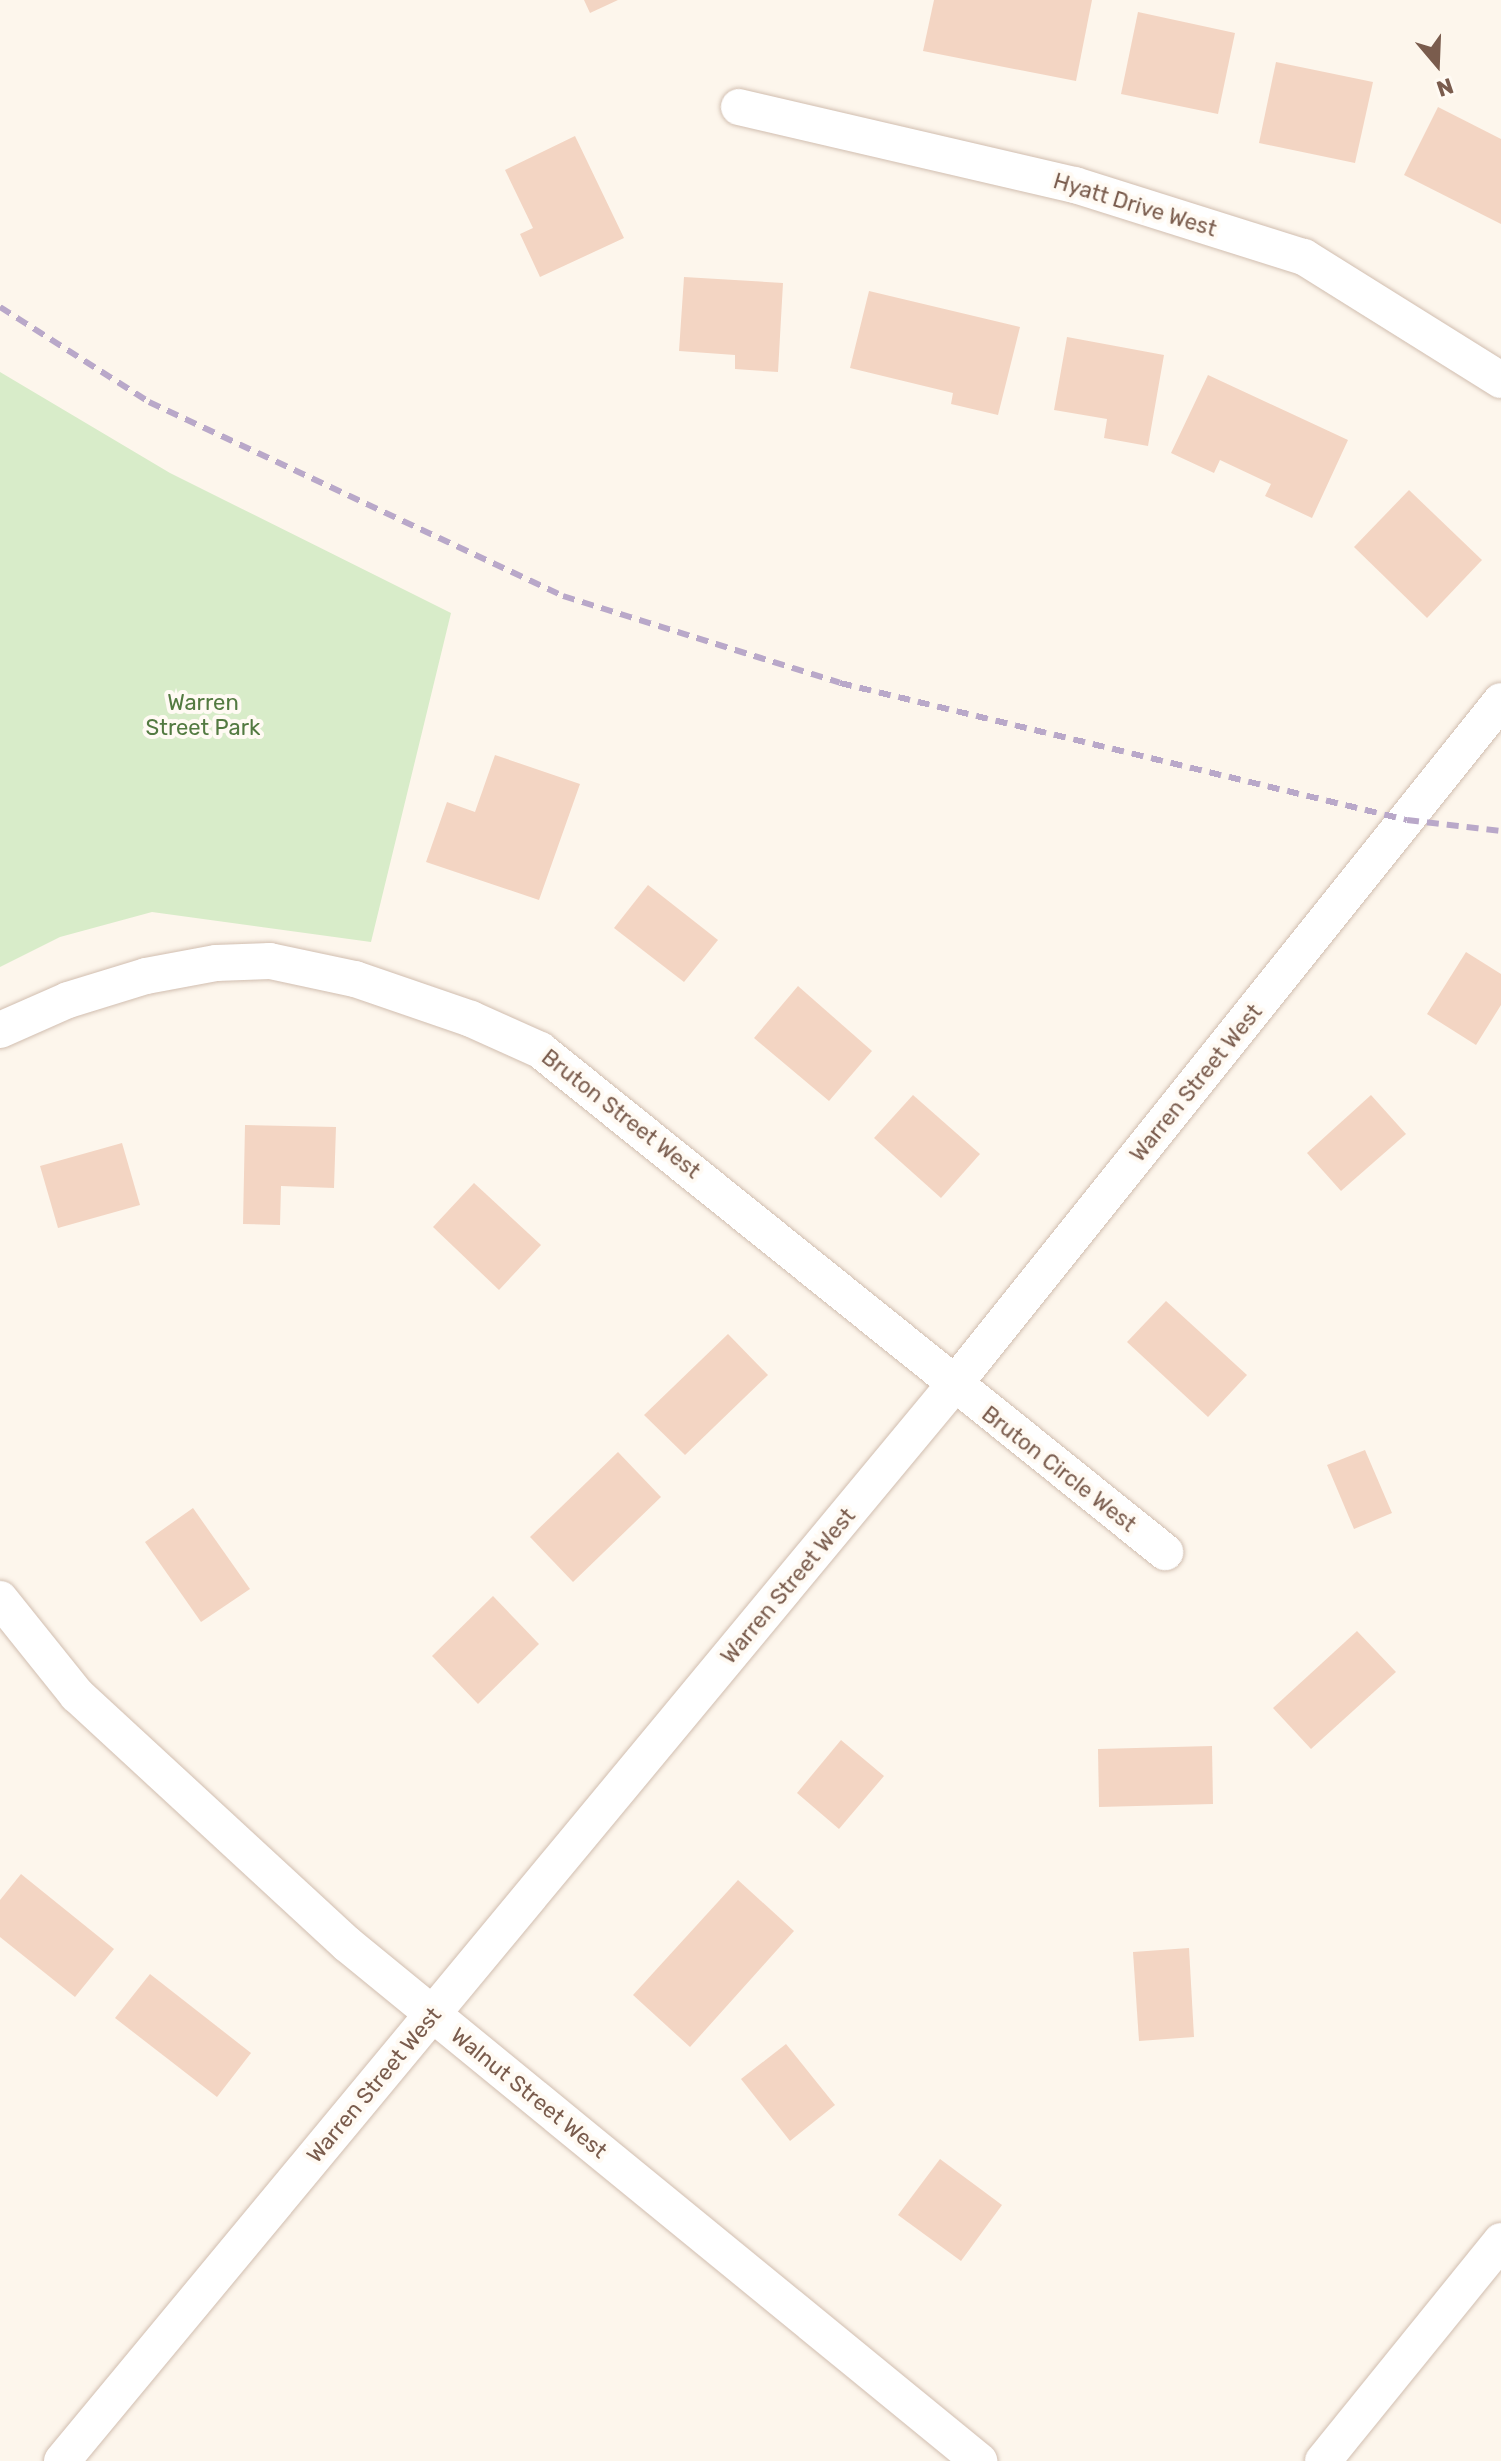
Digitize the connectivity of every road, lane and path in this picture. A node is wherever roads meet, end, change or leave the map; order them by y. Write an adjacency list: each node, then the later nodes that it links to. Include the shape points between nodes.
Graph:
1 (739, 107): 2 (street, Hyatt Drive West, via 1075,185 1304,257)
2 (1501, 380)
3 (1501, 701): 5 (street, Warren Street West)
4 (0, 1030): 5 (street, Bruton Street West, via 68,1000 146,976 216,963 270,961 355,979 471,1019 540,1050 748,1214)
5 (953, 1386): 6 (street, Bruton Circle West); 8 (street, Warren Street West)
6 (1165, 1552)
7 (0, 1599): 8 (street, Walnut Street West, via 77,1695 256,1864)
8 (433, 2014): 10 (street, Warren Street West); 11 (street, Walnut Street West)
9 (1501, 2241): 12 (street)
10 (62, 2461)
11 (979, 2461)
12 (1323, 2461)

